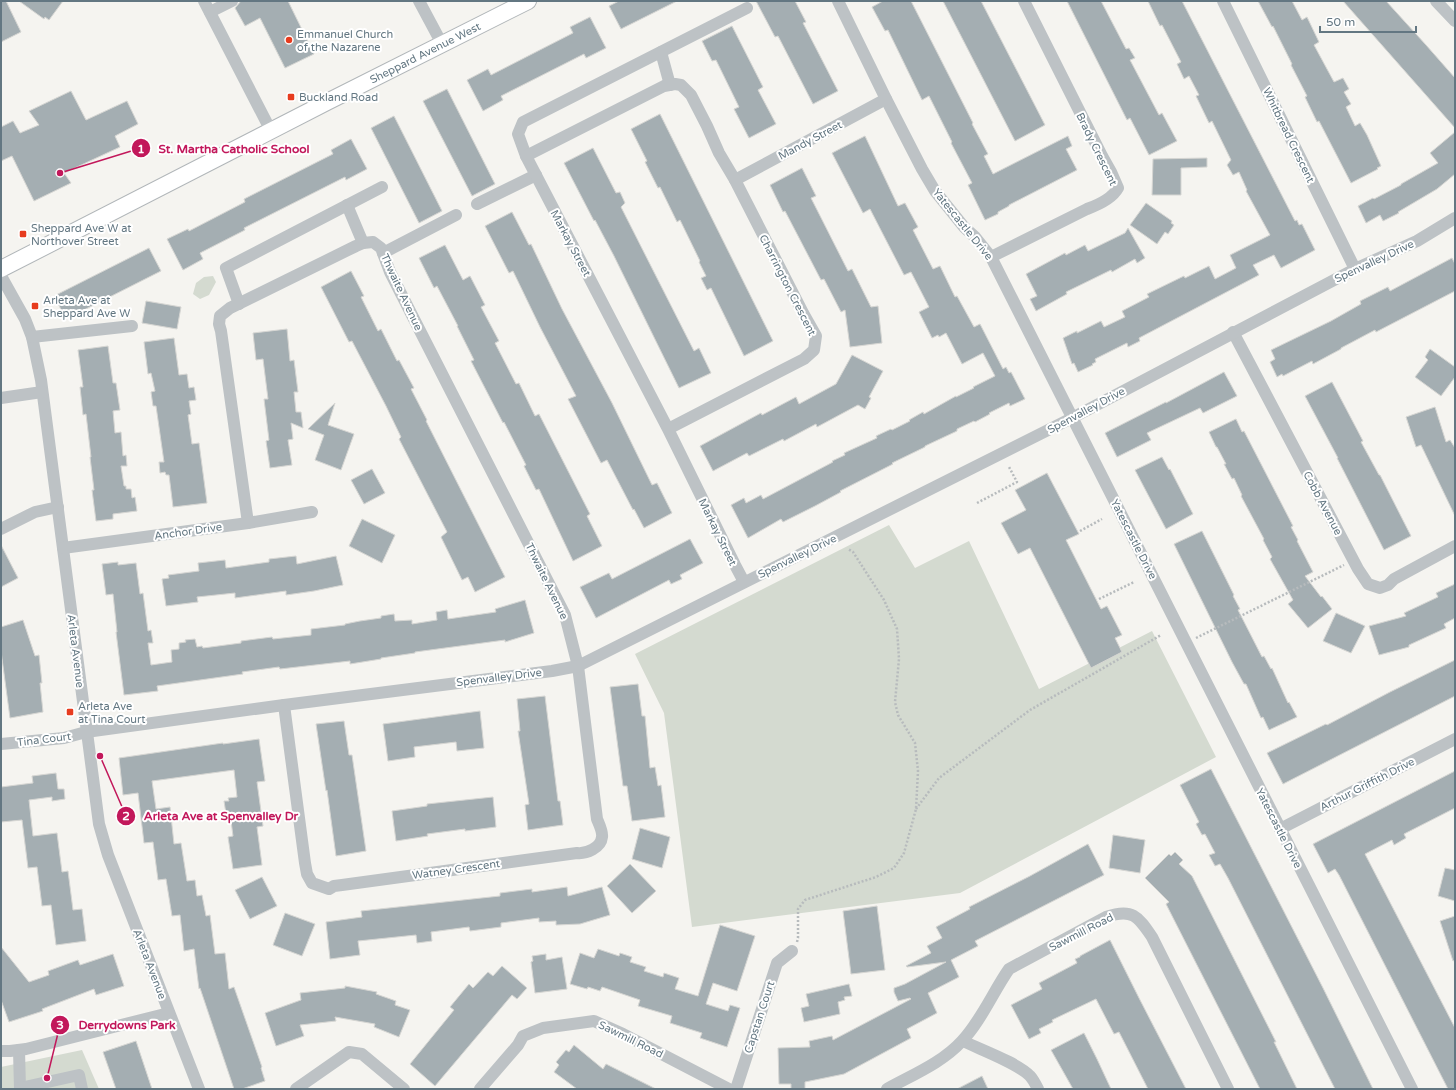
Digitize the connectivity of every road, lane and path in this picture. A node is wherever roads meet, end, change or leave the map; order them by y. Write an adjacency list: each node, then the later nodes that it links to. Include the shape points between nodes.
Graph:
1 (232, 1): 8 (street)
2 (419, 1): 11 (street)
3 (528, 1): 11 (main road, Sheppard Avenue West)
4 (838, 1): 14 (street, Yatescastle Drive)
5 (1024, 1): 26 (street, Brady Crescent, via 1118,188 1115,194 1098,204)
6 (1223, 1): 28 (street, Whitbread Crescent)
7 (1436, 1): 10 (street)
8 (207, 6): 15 (street)
9 (747, 8): 12 (street, Markay Street)
10 (1455, 21)
11 (442, 44): 15 (main road, Sheppard Avenue West)
12 (661, 52): 13 (street); 16 (street, Markay Street, via 523,122 518,134)
13 (670, 85): 16 (street); 18 (street, via 682,85 691,95)
14 (886, 100): 18 (street, Mandy Street); 26 (street, Yatescastle Drive, via 935,191)
15 (271, 131): 27 (main road, Sheppard Avenue West)
16 (526, 156): 17 (street, Markay Street)
17 (536, 175): 20 (street); 37 (street, Markay Street)
18 (735, 180): 37 (street, Charrington Crescent, via 816,336 814,350 790,367)
19 (382, 187): 21 (street)
20 (477, 204)
21 (347, 206): 24 (street); 30 (street, via 226,268)
22 (456, 215): 25 (street)
23 (1455, 218): 28 (street, Spenvalley Drive, via 1417,241)
24 (363, 243): 25 (street, Thwaite Avenue, via 373,242); 30 (street)
25 (383, 253): 55 (street, Thwaite Avenue, via 390,272 566,615)
26 (991, 257): 36 (street, Yatescastle Drive)
27 (1, 269)
28 (1355, 269): 32 (street, Spenvalley Drive)
29 (1, 276): 33 (street, Arleta Avenue)
30 (239, 304): 43 (street, via 223,312 219,324)
31 (132, 326): 33 (street)
32 (1232, 332): 36 (street, Spenvalley Drive); 49 (street, Cobb Avenue)
33 (32, 337): 34 (street, Arleta Avenue)
34 (42, 392): 35 (street); 40 (street, Arleta Avenue)
35 (1, 398)
36 (1072, 418): 50 (street, Spenvalley Drive); 61 (street, Yatescastle Drive)
37 (668, 429): 50 (street, Markay Street)
38 (1009, 467): 39 (path, via 1017,482)
39 (978, 503)
40 (58, 507): 44 (street, via 35,512); 47 (street, Arleta Avenue)
41 (312, 512): 43 (street, Anchor Drive)
42 (1102, 519): 45 (path)
43 (248, 523): 47 (street, Anchor Drive)
44 (1, 529)
45 (1080, 531)
46 (1455, 546): 49 (street, Cobb Avenue, via 1380,588 1368,584)
47 (63, 548): 57 (street, Arleta Avenue)
48 (848, 549): 60 (path, via 853,552 884,600 897,629 899,659 895,702 898,715 915,743 918,771)
49 (1353, 560): 54 (path)
50 (744, 582): 55 (street, Spenvalley Drive)
51 (1134, 582): 52 (path)
52 (1099, 599)
53 (1161, 635): 60 (path, via 1030,710 939,778)
54 (1195, 639)
55 (578, 666): 56 (street, Spenvalley Drive); 56 (street, Watney Crescent, via 597,819 602,838 599,844 583,854 342,884 329,888 312,883 307,874)
56 (284, 705): 57 (street, Spenvalley Drive)
57 (86, 732): 59 (street, Tina Court, via 64,738); 63 (street, Arleta Avenue, via 98,817 108,855)
58 (1455, 739): 61 (street, Arthur Griffith Drive)
59 (1, 744)
60 (916, 809): 62 (path, via 904,854 894,868 876,877 805,900 801,904 798,909 798,938)
61 (1280, 829): 78 (street, Yatescastle Drive)
62 (792, 951): 74 (street, Capstan Court, via 777,963)
63 (170, 1013): 65 (street); 69 (street, Arleta Avenue)
64 (963, 1041): 75 (street, Sawmill Road, via 944,1058); 76 (street, via 1026,1072); 77 (street, Sawmill Road, via 1009,970 1106,917 1131,913 1152,937)
65 (20, 1050): 66 (street); 67 (street)
66 (1, 1051)
67 (20, 1088): 68 (street, via 79,1074)
68 (82, 1089)
69 (199, 1089)
70 (296, 1089): 71 (street, via 348,1052 362,1054)
71 (404, 1089)
72 (480, 1089): 73 (street, Sawmill Road, via 523,1036 543,1028 594,1021)
73 (729, 1089)
74 (736, 1089)
75 (887, 1089)
76 (1038, 1089)
77 (1228, 1089)
78 (1412, 1089)

